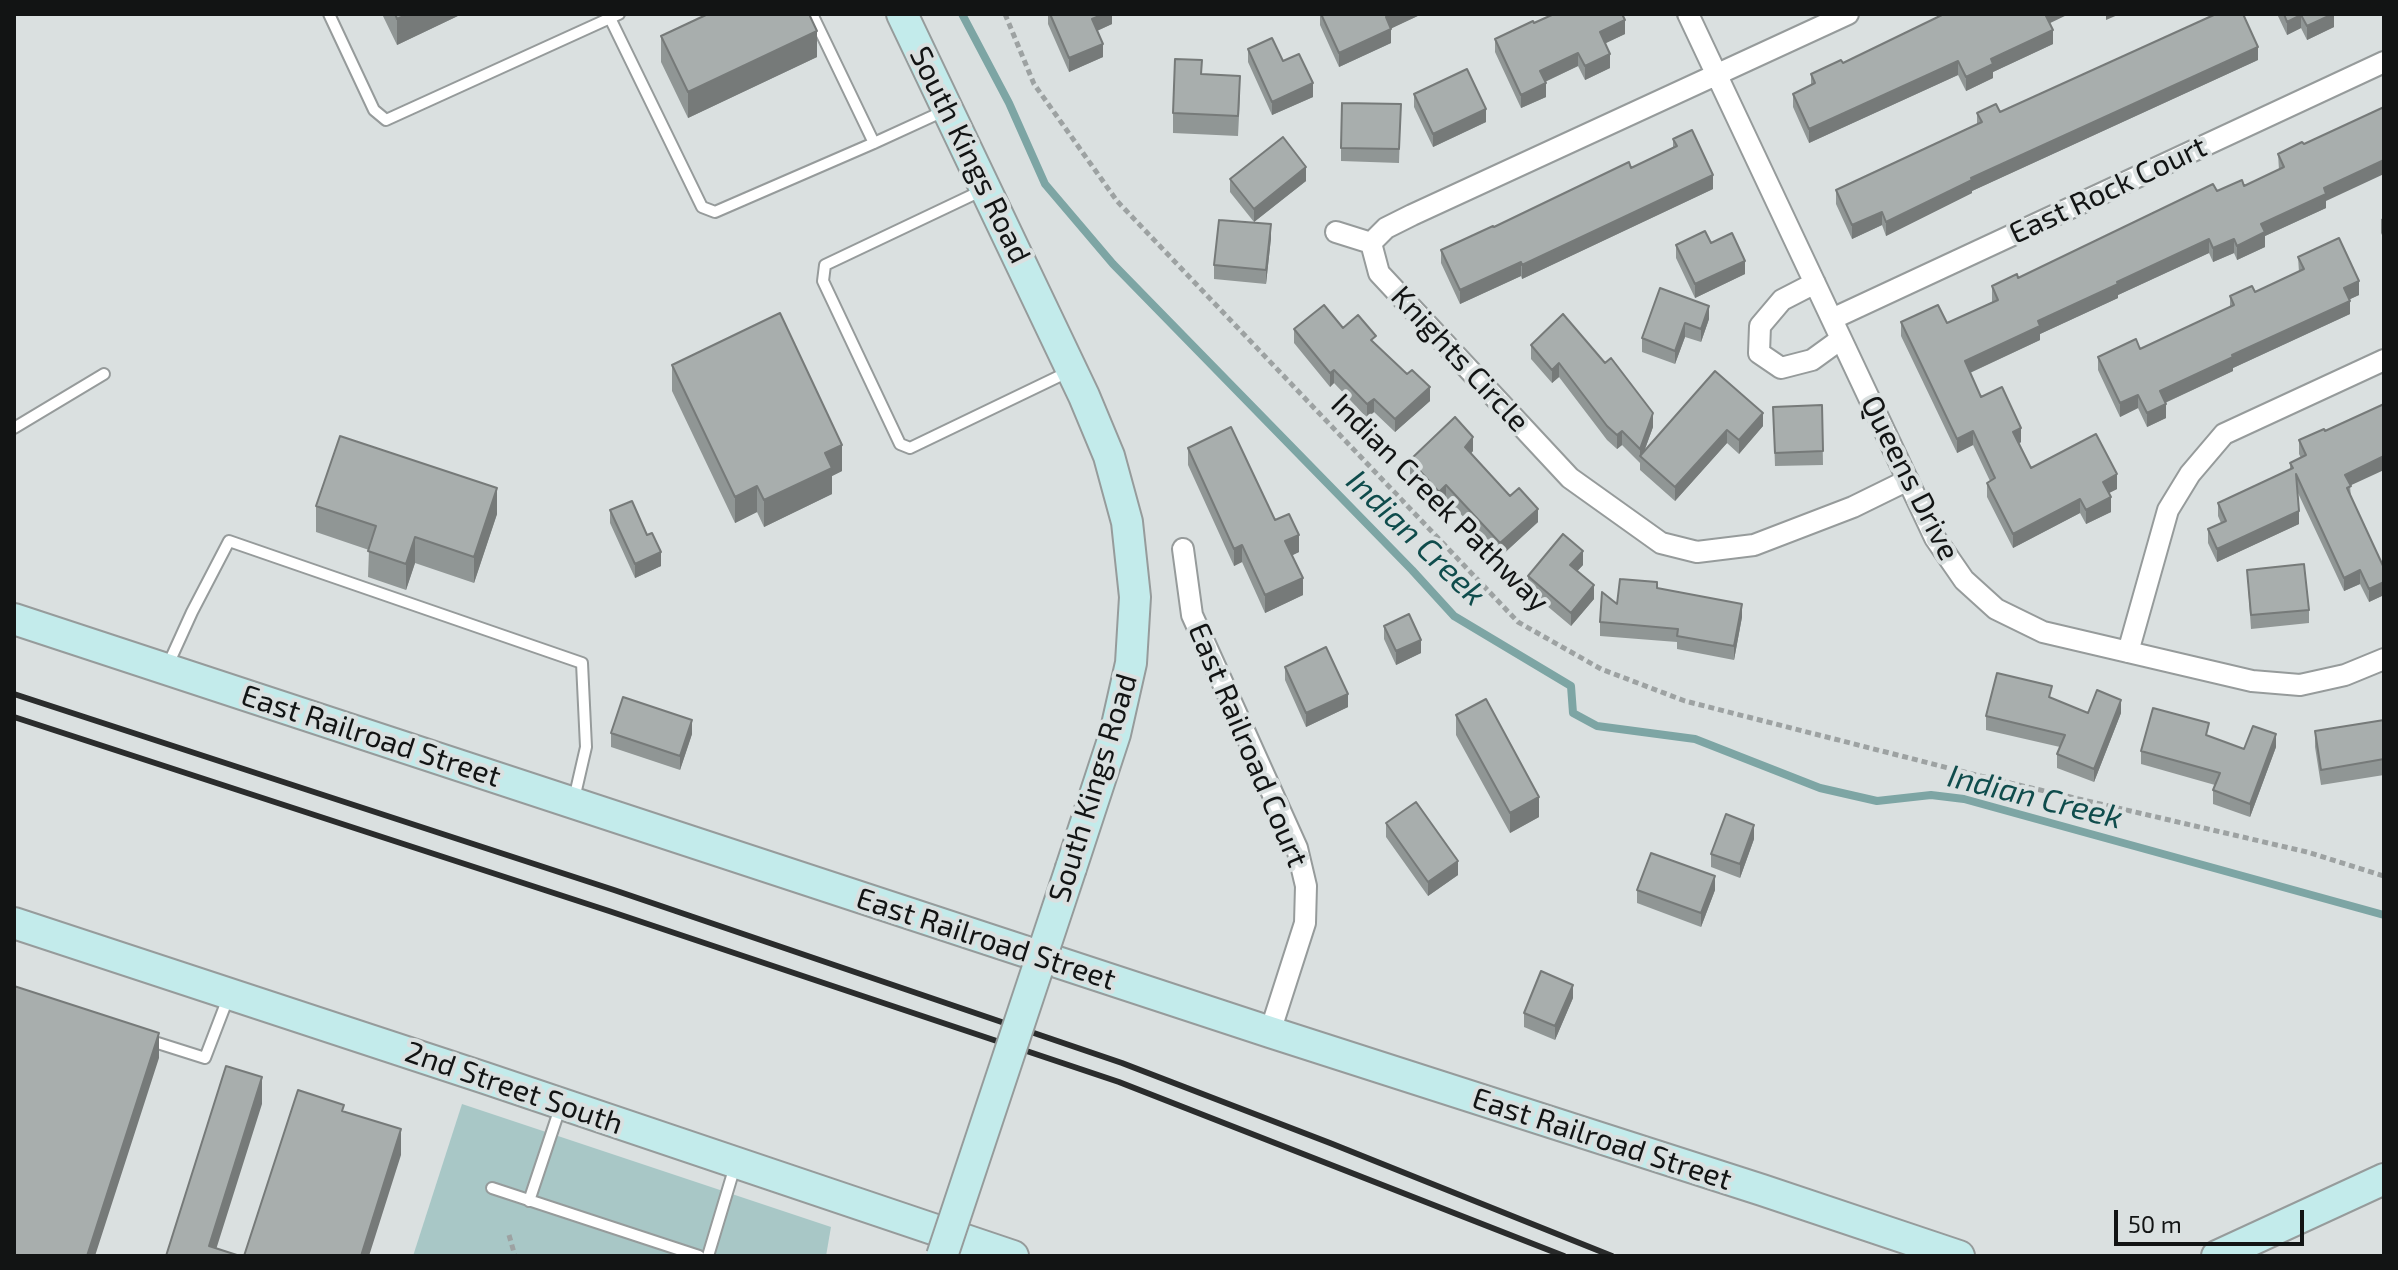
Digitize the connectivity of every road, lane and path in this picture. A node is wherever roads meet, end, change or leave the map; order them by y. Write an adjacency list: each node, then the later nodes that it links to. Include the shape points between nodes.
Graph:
1 (329, 14): 7 (lane, via 374,110 386,120)
2 (812, 14): 11 (lane)
3 (902, 14): 10 (street, South Kings Road)
4 (1005, 14): 29 (path, Indian Creek Pathway, via 1034,84 1117,201 1518,622 1601,669 1685,701 2307,852)
5 (1688, 14): 9 (street, Queens Drive)
6 (1848, 14): 9 (street)
7 (612, 15): 11 (lane, via 702,207 715,212)
8 (2384, 62): 16 (street, East Rock Court)
9 (1717, 74): 14 (street, via 1412,215); 15 (street, Queens Drive)
10 (948, 109): 11 (lane); 12 (street, South Kings Road)
11 (874, 143)
12 (987, 188): 19 (street, South Kings Road); 19 (lane, via 825,265 823,281 900,444 910,448)
13 (1336, 232): 14 (street)
14 (1371, 243): 22 (street, Knights Circle, via 1379,273 1570,478 1661,543 1697,552 1754,545)
15 (1815, 283): 16 (street, Queens Drive); 17 (street, via 1782,300 1760,326 1759,353 1781,368 1812,360)
16 (1832, 319): 17 (street, Queens Drive)
17 (1841, 339): 22 (street, Queens Drive)
18 (2384, 360): 25 (street, via 2224,434 2168,510)
19 (1072, 370): 43 (street, South Kings Road, bridge, via 1109,456 1127,522 1135,597 1131,663 1115,734)
20 (104, 374): 21 (lane)
21 (14, 428)
22 (1908, 480): 25 (street, Queens Drive, via 1942,549 1964,580 1996,609 2043,632)
23 (1183, 549): 32 (street, East Railroad Court, via 1192,615 1297,848 1306,886 1305,923)
24 (14, 619): 27 (street, East Railroad Street)
25 (2128, 652): 26 (street, Queens Drive, via 2252,681 2300,685)
26 (2384, 659)
27 (166, 669): 28 (street, East Railroad Street); 28 (lane, via 229,541 582,663 586,747)
28 (573, 803): 32 (street, East Railroad Street)
29 (2384, 876)
30 (14, 923): 31 (street, 2nd Street South)
31 (230, 993): 33 (lane, via 205,1058); 34 (street, 2nd Street South)
32 (1270, 1032): 45 (street, East Railroad Street)
33 (132, 1034)
34 (561, 1103): 35 (street, 2nd Street South); 38 (lane)
35 (736, 1163): 42 (lane); 44 (street, 2nd Street South)
36 (2384, 1179): 46 (street)
37 (492, 1188): 38 (lane)
38 (529, 1201): 41 (lane)
39 (509, 1235): 40 (path)
40 (515, 1256)
41 (699, 1256)
42 (708, 1256)
43 (942, 1256)
44 (1013, 1256)
45 (1959, 1256)
46 (2217, 1256)

